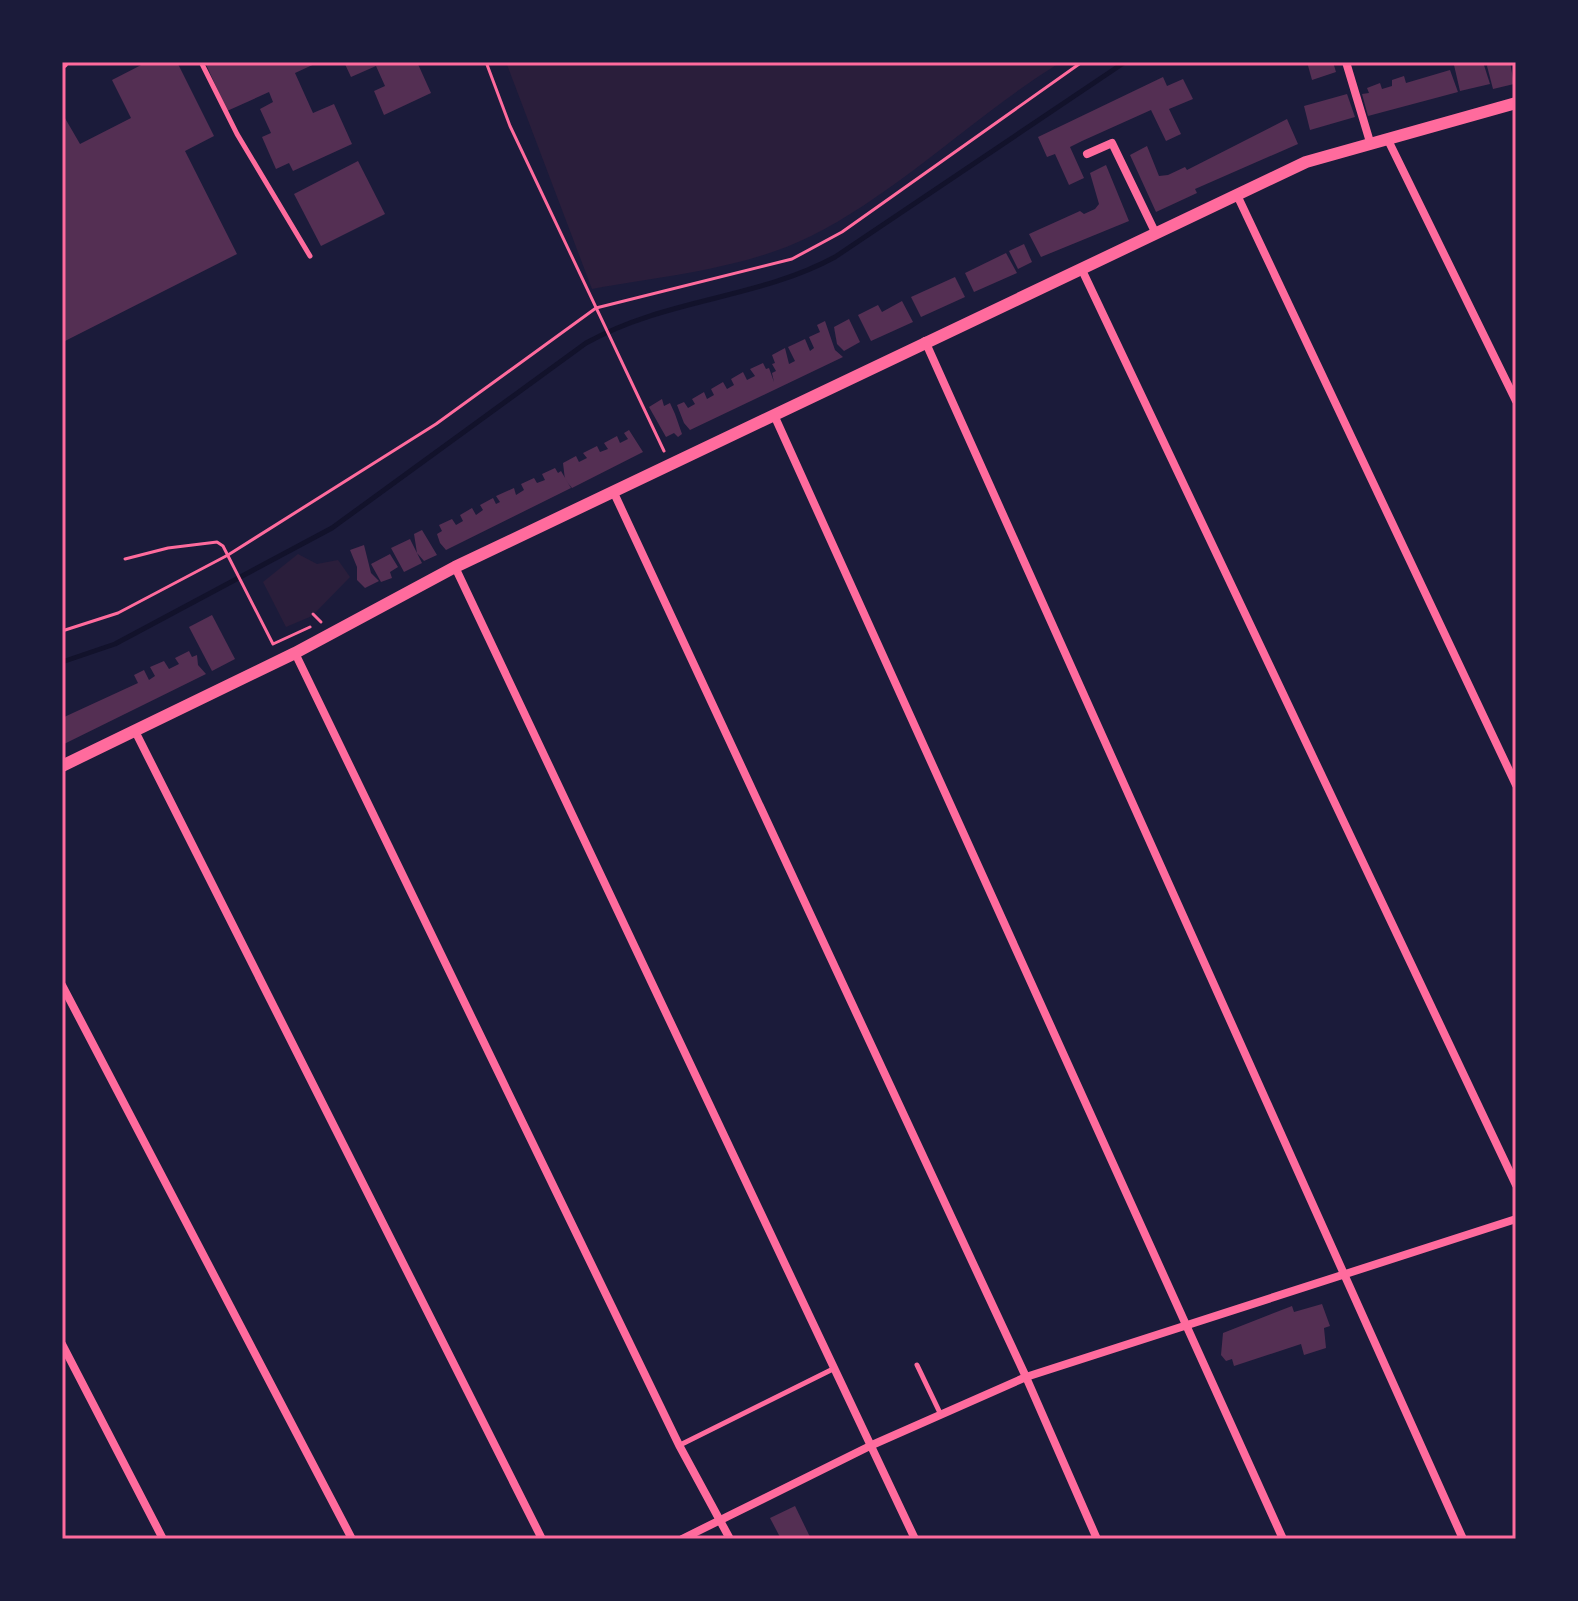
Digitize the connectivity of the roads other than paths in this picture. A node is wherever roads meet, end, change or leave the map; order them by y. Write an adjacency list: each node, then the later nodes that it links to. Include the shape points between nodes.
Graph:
1 (201, 62): 9 (lane)
2 (1346, 62): 5 (street)
3 (1516, 103): 4 (street)
4 (1387, 137): 5 (street); 12 (street)
5 (1370, 142): 7 (street, via 1306,162)
6 (1087, 154): 8 (street, via 1112,143)
7 (1237, 195): 8 (street); 19 (street)
8 (1156, 234): 10 (street)
9 (310, 256)
10 (1082, 270): 11 (street); 21 (street)
11 (925, 341): 13 (street); 23 (street)
12 (1516, 401)
13 (774, 415): 14 (street); 24 (street)
14 (614, 493): 15 (street); 28 (street)
15 (455, 567): 16 (street); 27 (street)
16 (295, 653): 17 (street); 30 (street)
17 (135, 731): 18 (street); 35 (street)
18 (62, 766)
19 (1516, 785)
20 (62, 985): 34 (street)
21 (1516, 1185)
22 (1516, 1219): 23 (street)
23 (1345, 1274): 24 (street); 41 (street)
24 (1186, 1326): 28 (street); 40 (street)
25 (62, 1344): 33 (street)
26 (917, 1365): 29 (lane)
27 (835, 1368): 30 (lane); 31 (street)
28 (1026, 1377): 29 (street); 39 (street)
29 (941, 1415): 31 (street)
30 (679, 1445): 32 (street)
31 (872, 1445): 32 (street); 38 (street)
32 (720, 1520): 36 (street); 37 (street)
33 (163, 1539)
34 (352, 1539)
35 (542, 1539)
36 (682, 1539)
37 (730, 1539)
38 (915, 1539)
39 (1097, 1539)
40 (1283, 1539)
41 (1463, 1539)

